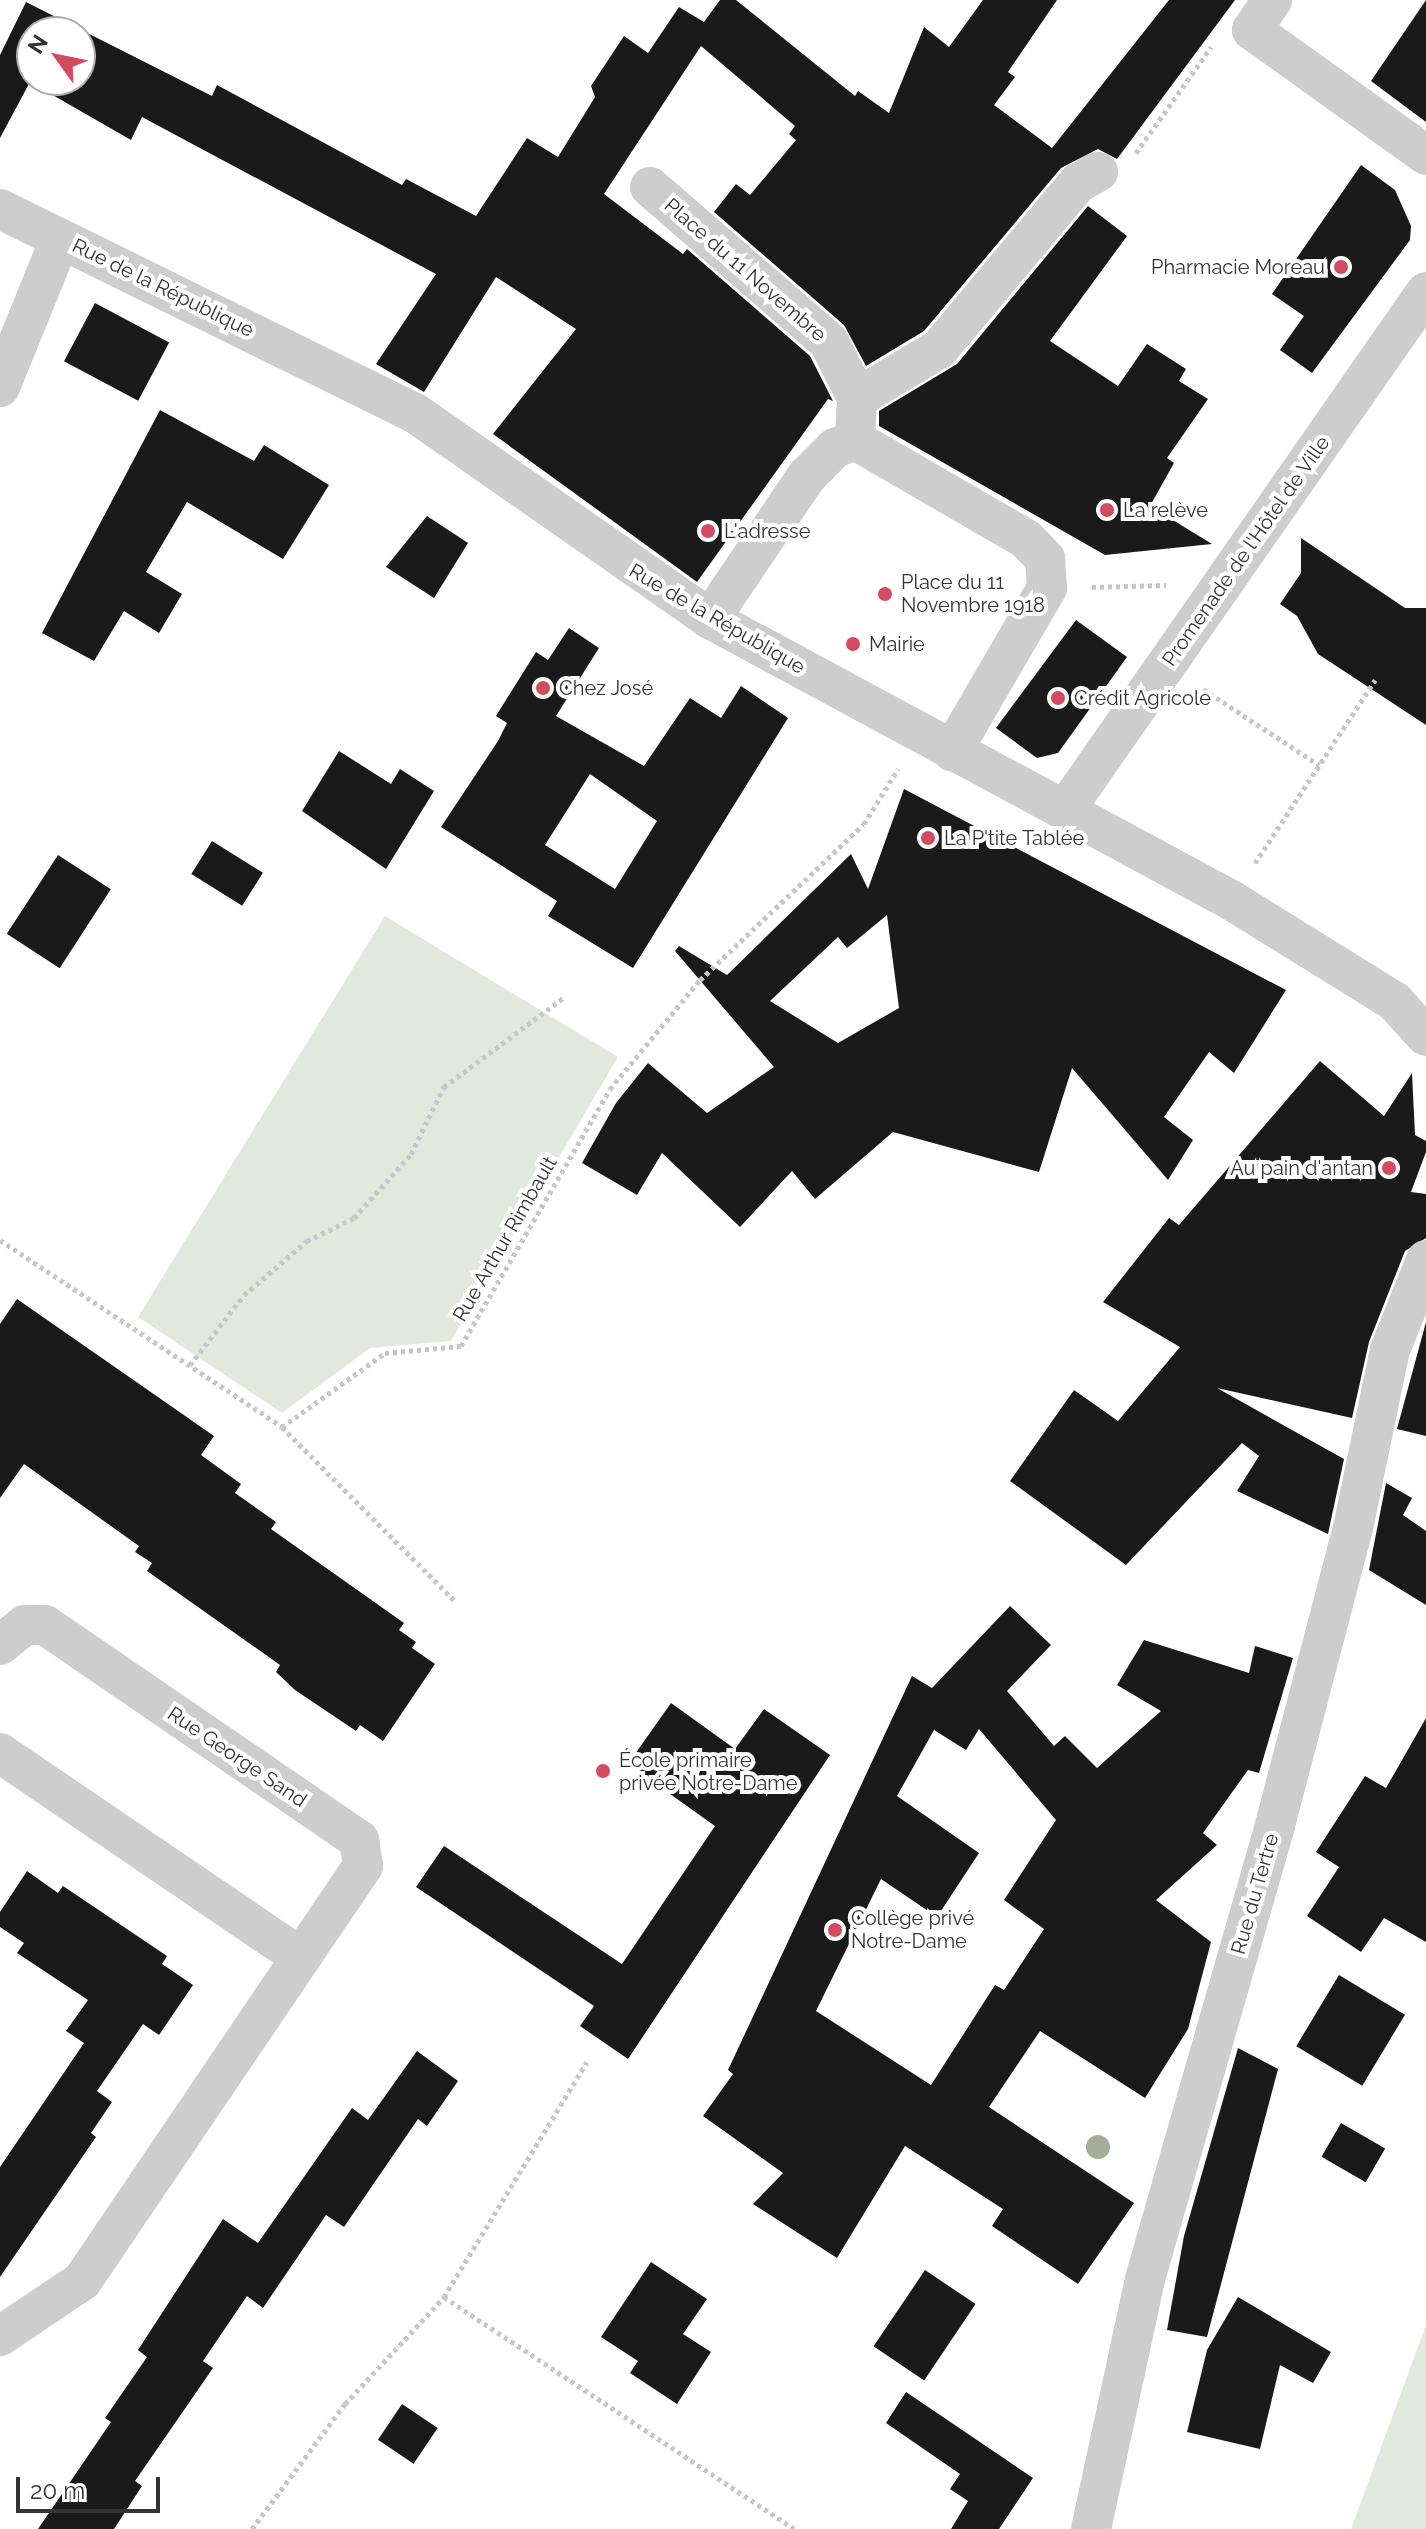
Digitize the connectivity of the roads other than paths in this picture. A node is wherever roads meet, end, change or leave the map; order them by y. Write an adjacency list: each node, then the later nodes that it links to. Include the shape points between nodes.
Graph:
1 (1262, 15): 2 (street)
2 (1426, 155)
3 (1098, 172): 9 (street, via 1078,183 939,349)
4 (650, 187): 9 (street, Place du 11 Novembre, via 829,342)
5 (0, 209): 6 (street, Rue de la République)
6 (60, 239): 8 (street); 11 (street, Rue de la République, via 415,413)
7 (1426, 292): 13 (street, Promenade de l'Hôtel de Ville)
8 (0, 387)
9 (857, 398): 10 (street, Place du 11 Novembre)
10 (855, 440): 11 (street, via 835,448 807,476); 12 (street, via 1026,539 1045,559 1047,588)
11 (710, 619): 12 (street, Rue de la République)
12 (936, 743): 13 (street, Rue de la République)
13 (1065, 810): 14 (street, Rue de la République, via 1357,976 1394,1001)
14 (1426, 1036)
15 (1426, 1260): 20 (street, Rue du Tertre, via 1390,1350 1353,1528 1283,1795 1142,2294)
16 (0, 1645): 18 (street, Rue George Sand, via 25,1625 45,1625 359,1840 363,1866)
17 (0, 1753): 18 (street)
18 (300, 1957): 19 (street, Rue George Sand, via 82,2281)
19 (0, 2336)
20 (1091, 2529)

